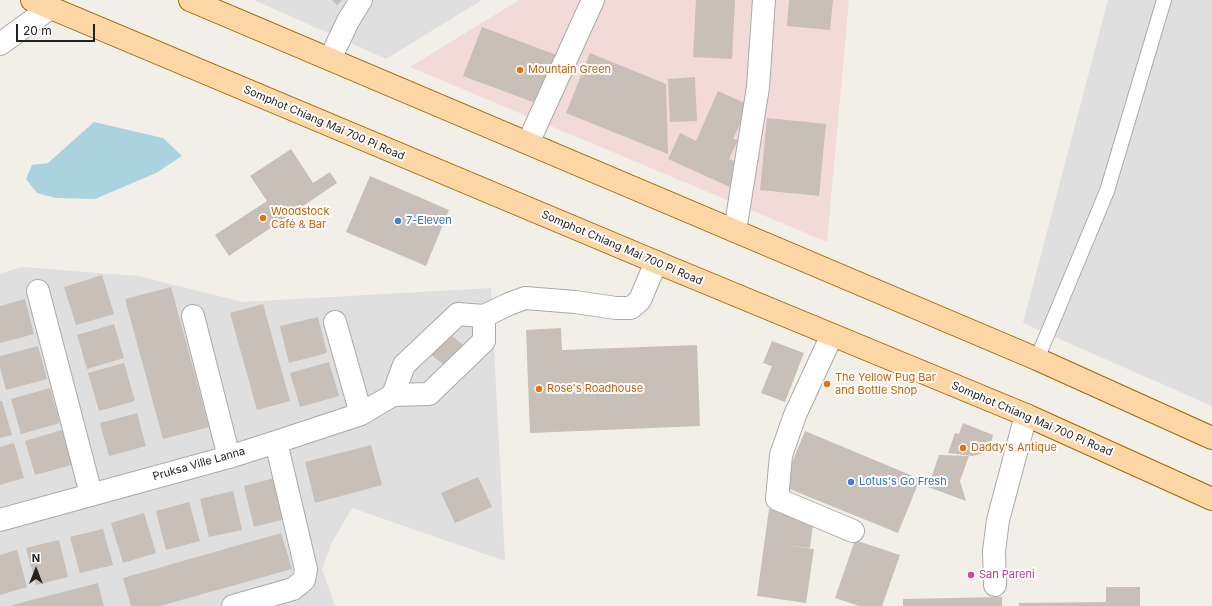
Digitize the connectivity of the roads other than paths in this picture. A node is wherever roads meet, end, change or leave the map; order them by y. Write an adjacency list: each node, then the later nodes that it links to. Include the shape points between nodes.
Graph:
1 (190, 0): 8 (main road)
2 (361, 0): 8 (street)
3 (593, 0): 9 (street)
4 (764, 0): 10 (street, via 758,87)
5 (1164, 0): 17 (lane, via 1108,191)
6 (41, 4): 7 (street); 11 (main road, Somphot Chiang Mai 700 Pi Road)
7 (0, 44)
8 (330, 59): 9 (main road)
9 (528, 143): 10 (main road)
10 (735, 231): 17 (main road)
11 (656, 262): 14 (street, via 640,300 631,308 525,298); 16 (main road, Somphot Chiang Mai 700 Pi Road)
12 (38, 291): 24 (street)
13 (193, 316): 23 (street)
14 (484, 316): 18 (street, via 458,314 404,366); 18 (street, Pruksa Ville Lanna, via 484,341 429,394)
15 (335, 322): 19 (street)
16 (832, 335): 20 (main road, Somphot Chiang Mai 700 Pi Road); 27 (street, via 795,415 781,454 776,499)
17 (1037, 358): 21 (main road)
18 (393, 395): 19 (street, Pruksa Ville Lanna)
19 (361, 414): 22 (street, Pruksa Ville Lanna)
20 (1026, 415): 25 (main road, Somphot Chiang Mai 700 Pi Road); 28 (street, via 998,520 994,551)
21 (1212, 438)
22 (276, 442): 23 (street, Pruksa Ville Lanna); 29 (street, via 306,569 304,580 293,589)
23 (229, 457): 24 (street, Pruksa Ville Lanna)
24 (90, 494): 26 (street, Pruksa Ville Lanna)
25 (1212, 499)
26 (0, 520)
27 (853, 531)
28 (995, 585)
29 (233, 606)

